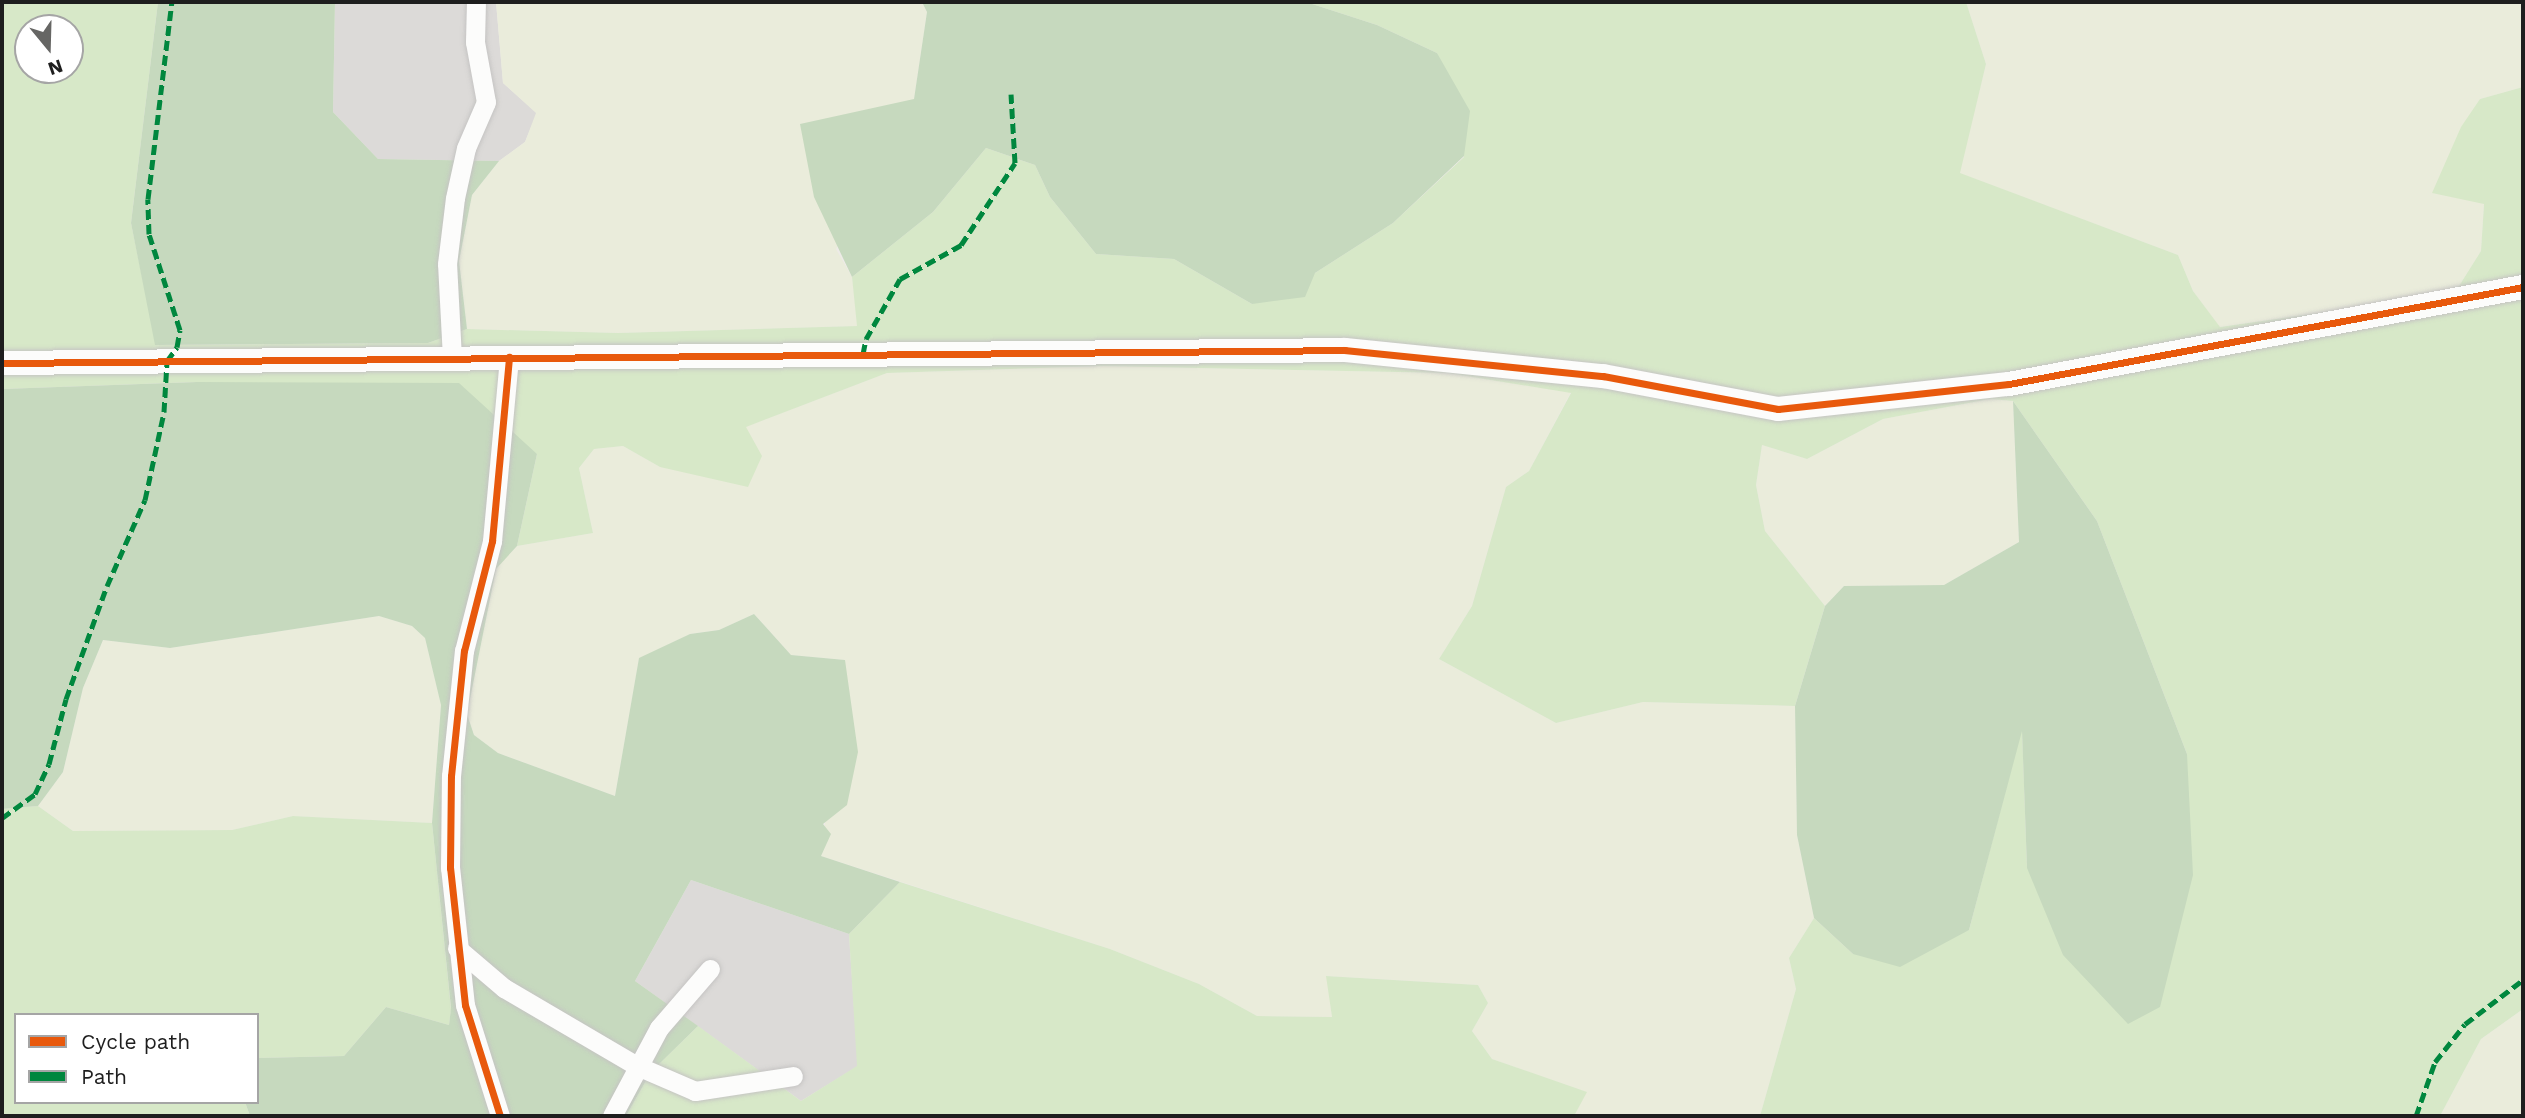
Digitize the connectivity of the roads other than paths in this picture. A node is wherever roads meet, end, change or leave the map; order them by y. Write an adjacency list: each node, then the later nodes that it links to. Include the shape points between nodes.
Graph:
1 (476, 2): 4 (street, via 475,42 486,102 466,148 454,198 447,264)
2 (2523, 287): 3 (street, via 2009,384 1778,409 1603,376 1345,349)
3 (509, 357): 4 (street); 6 (street, via 492,541 464,651 451,776 450,868)
4 (452, 358): 5 (street)
5 (2, 363)
6 (457, 948): 8 (street, via 504,988); 10 (street, via 465,1005)
7 (710, 969): 8 (street, via 659,1028)
8 (635, 1065): 9 (street, via 695,1091); 11 (street)
9 (793, 1076)
10 (500, 1116)
11 (612, 1116)

